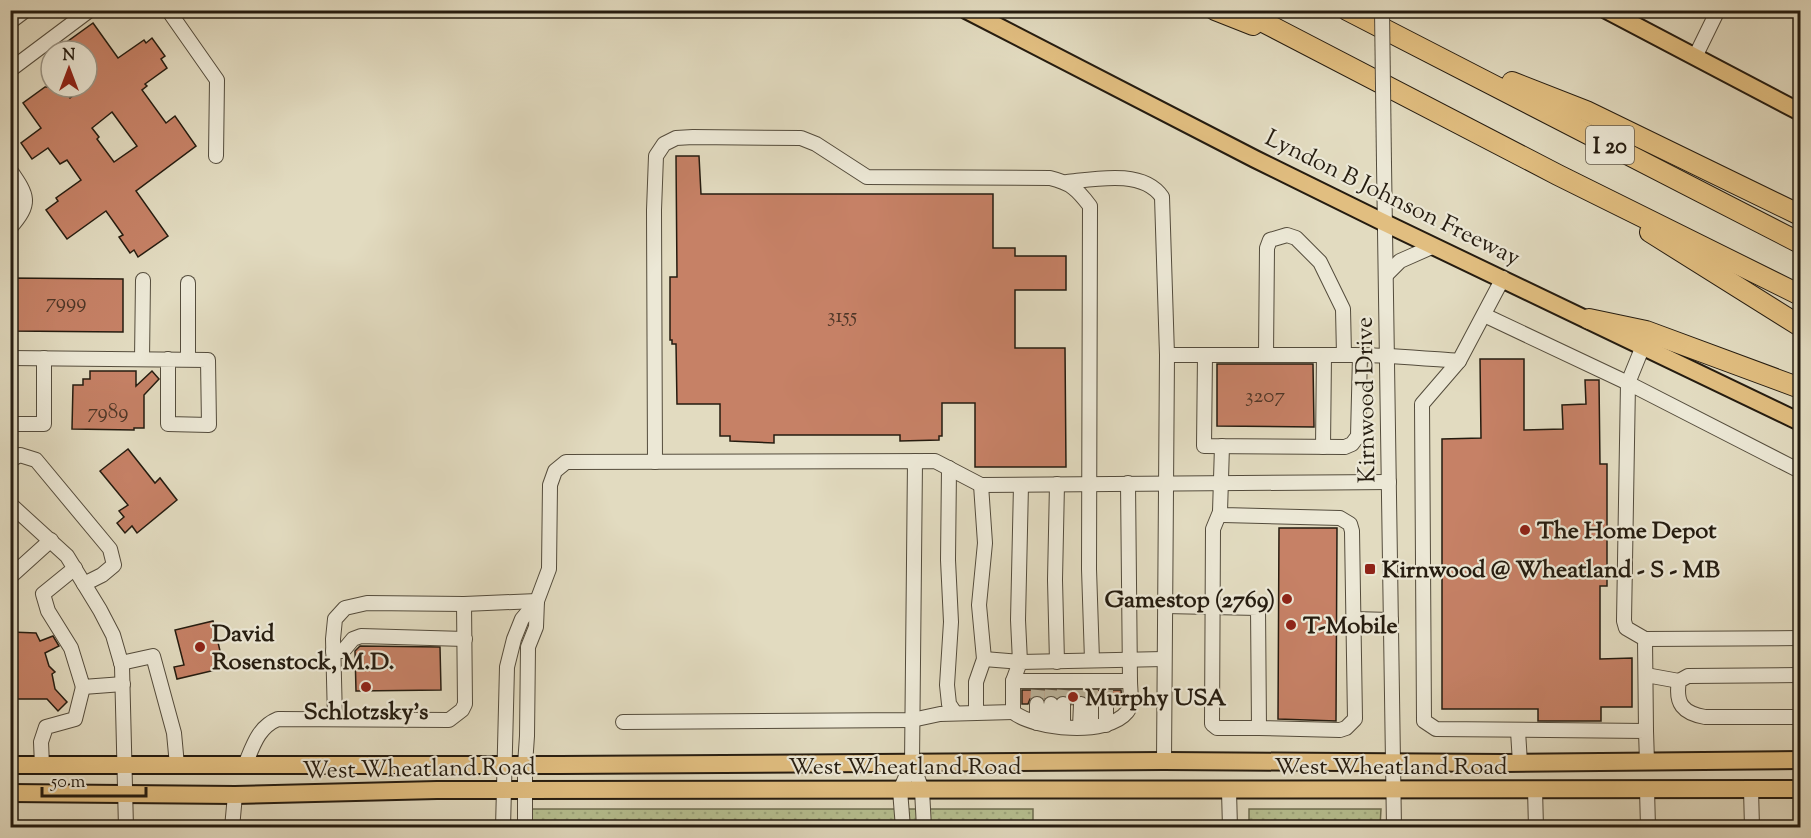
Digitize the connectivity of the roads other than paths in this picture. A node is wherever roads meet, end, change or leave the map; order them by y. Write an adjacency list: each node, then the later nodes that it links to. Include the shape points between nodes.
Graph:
1 (26, 10): 11 (street)
2 (90, 10): 15 (street)
3 (168, 10): 17 (street, via 217,80)
4 (966, 10): 22 (main road, Lyndon B Johnson Freeway)
5 (1215, 10): 13 (highway)
6 (1240, 10): 13 (highway, I 20)
7 (1347, 10): 12 (highway, I 20)
8 (1382, 10): 22 (street, Kirnwood Drive, bridge)
9 (1606, 10): 14 (main road)
10 (1718, 10): 14 (street)
11 (10, 22)
12 (1419, 47): 21 (highway, via 1586,111); 24 (highway, I 20)
13 (1319, 52): 19 (highway, I 20)
14 (1695, 57): 16 (main road)
15 (10, 70)
16 (1800, 112)
17 (216, 156)
18 (10, 170): 23 (street, via 25,191 21,217)
19 (1558, 175): 30 (highway, I 20); 33 (highway)
20 (1067, 182): 41 (street, via 1113,177 1148,184 1162,196); 56 (street, via 1050,178 867,177 801,138 693,137 676,138 664,144 656,156 654,210); 64 (street, via 1090,206)
21 (1800, 215)
22 (1385, 223): 25 (main road, Lyndon B Johnson Freeway); 26 (street, Kirnwood Drive)
23 (10, 228)
24 (1800, 243)
25 (1434, 246): 26 (street, via 1401,261); 27 (main road, Lyndon B Johnson Freeway)
26 (1386, 275): 36 (street, Kirnwood Drive)
27 (1503, 278): 31 (street); 32 (main road, Lyndon B Johnson Freeway)
28 (143, 280): 44 (street)
29 (188, 283): 46 (street)
30 (1800, 295)
31 (1484, 315): 47 (street); 48 (street)
32 (1588, 319): 34 (main road, Lyndon B Johnson Freeway); 49 (highway, via 1646,331)
33 (1800, 326)
34 (1643, 346): 48 (street); 50 (main road, Lyndon B Johnson Freeway)
35 (1360, 354): 36 (street); 40 (street); 53 (street, via 1358,436 1345,447)
36 (1387, 354): 47 (street); 59 (street, Kirnwood Drive)
37 (1205, 355): 38 (street); 41 (street); 52 (street, via 1204,446)
38 (1266, 355): 39 (street); 40 (street, via 1267,248 1270,240 1287,235 1296,238 1320,262 1343,309)
39 (1324, 355): 40 (street); 53 (street)
40 (1344, 355)
41 (1167, 356): 61 (street)
42 (10, 358): 43 (street)
43 (44, 358): 44 (street); 51 (street, via 44,424)
44 (142, 359): 45 (street)
45 (168, 359): 46 (street); 46 (street, via 168,424 209,425 208,360)
46 (188, 359)
47 (1459, 361): 110 (street, via 1422,404 1424,721 1436,729)
48 (1628, 383): 58 (street); 81 (street, via 1624,621 1626,628)
49 (1800, 388)
50 (1800, 422)
51 (10, 424)
52 (1222, 446): 53 (street); 62 (street)
53 (1323, 447)
54 (10, 460): 72 (street, via 20,455 36,460 110,549 114,565)
55 (915, 461): 56 (street); 57 (street, via 935,461); 104 (street)
56 (655, 462): 73 (street, via 566,462 555,471 550,485 549,569)
57 (949, 468): 65 (street); 101 (street, via 951,622 947,685 949,704)
58 (1800, 471)
59 (1389, 482): 62 (street); 78 (street, Kirnwood Drive)
60 (1128, 483): 61 (street); 64 (street); 86 (street)
61 (1165, 483): 62 (street); 75 (street)
62 (1220, 483): 68 (street)
63 (1057, 484): 64 (street); 66 (street); 88 (street)
64 (1089, 484): 85 (street)
65 (981, 485): 66 (street); 83 (street, via 985,543 979,605)
66 (1021, 485): 87 (street)
67 (10, 504): 69 (street)
68 (1220, 512): 76 (street, via 1213,529); 77 (street, via 1346,520 1352,531)
69 (51, 540): 70 (street); 71 (street)
70 (75, 568): 72 (street); 96 (street, via 43,594 48,611 71,648)
71 (11, 575)
72 (84, 584): 89 (street, via 113,635)
73 (537, 601): 74 (street); 123 (street, via 522,619 507,667); 124 (street, via 536,627 528,646)
74 (464, 604): 80 (street); 82 (street, via 367,603 345,608 335,619)
75 (1165, 606): 76 (street); 84 (street)
76 (1213, 607): 109 (street, via 1257,608); 109 (street, via 1212,724 1217,728)
77 (1353, 619): 78 (street); 109 (street, via 1355,718 1351,724 1340,730)
78 (1391, 620): 114 (street, Kirnwood Drive)
79 (1800, 638): 81 (street)
80 (465, 639): 82 (street, via 361,636 352,639 343,651); 103 (street, via 465,704 449,720)
81 (1645, 639): 90 (street)
82 (333, 651): 103 (street)
83 (984, 659): 87 (street); 99 (street, via 976,682)
84 (1164, 659): 86 (street); 113 (street)
85 (1092, 660): 86 (street); 88 (street)
86 (1130, 660): 93 (street)
87 (1020, 662): 88 (street); 92 (street)
88 (1056, 662)
89 (121, 663): 95 (street); 121 (street, via 153,656 174,733)
90 (1646, 675): 94 (street); 111 (street)
91 (1800, 675): 94 (street, via 1688,676)
92 (1013, 681): 97 (street); 100 (street)
93 (1130, 681): 98 (street); 107 (street, via 1128,712)
94 (1679, 681): 102 (street, via 1681,705 1690,714)
95 (123, 684): 96 (street); 120 (street)
96 (83, 687): 119 (street, via 75,719 46,727 41,742)
97 (1086, 692): 98 (street); 108 (street)
98 (1106, 692): 107 (street)
99 (976, 712): 100 (street); 101 (street)
100 (1013, 712): 106 (street, via 1021,719)
101 (955, 713): 104 (street)
102 (1800, 717)
103 (335, 719): 122 (street, via 278,719 270,723 258,735)
104 (912, 720): 105 (street); 116 (street)
105 (623, 722)
106 (1050, 725): 106 (street, via 1051,704); 108 (street)
107 (1106, 725): 108 (street)
108 (1086, 727)
109 (1259, 728)
110 (1518, 731): 111 (street); 117 (street)
111 (1646, 731): 115 (street)
112 (1800, 760): 115 (main road, West Wheatland Road)
113 (1164, 761): 114 (main road, West Wheatland Road); 116 (main road, West Wheatland Road)
114 (1394, 761): 117 (main road, West Wheatland Road); 133 (street, Kirnwood Drive)
115 (1647, 762): 117 (main road, West Wheatland Road); 126 (main road)
116 (912, 763): 124 (main road, West Wheatland Road); 131 (street); 132 (street)
117 (1520, 763)
118 (10, 765): 119 (main road, West Wheatland Road)
119 (42, 765): 120 (main road, West Wheatland Road)
120 (125, 765): 121 (main road, West Wheatland Road); 136 (street)
121 (177, 765): 122 (main road, West Wheatland Road)
122 (245, 765): 123 (main road, West Wheatland Road)
123 (504, 765): 124 (main road, West Wheatland Road); 129 (street)
124 (525, 765): 130 (street)
125 (1535, 789): 126 (main road, West Wheatland Road); 133 (main road, West Wheatland Road); 146 (street)
126 (1647, 789): 127 (main road, West Wheatland Road); 147 (street)
127 (1751, 789): 128 (main road, West Wheatland Road); 148 (street)
128 (1800, 789)
129 (504, 790): 130 (main road, West Wheatland Road); 137 (main road, West Wheatland Road); 140 (street)
130 (525, 790): 131 (main road, West Wheatland Road); 141 (street)
131 (900, 790): 132 (main road, West Wheatland Road); 142 (street)
132 (922, 790): 134 (main road, West Wheatland Road); 143 (street)
133 (1394, 790): 134 (main road, West Wheatland Road); 145 (street, Kirnwood Drive)
134 (1229, 791): 144 (street)
135 (10, 794): 136 (main road, West Wheatland Road)
136 (126, 794): 137 (main road, West Wheatland Road); 138 (street)
137 (235, 795): 139 (street)
138 (126, 828)
139 (232, 828)
140 (504, 828)
141 (525, 828)
142 (903, 828)
143 (924, 828)
144 (1230, 828)
145 (1394, 828)
146 (1536, 828)
147 (1648, 828)
148 (1752, 828)

